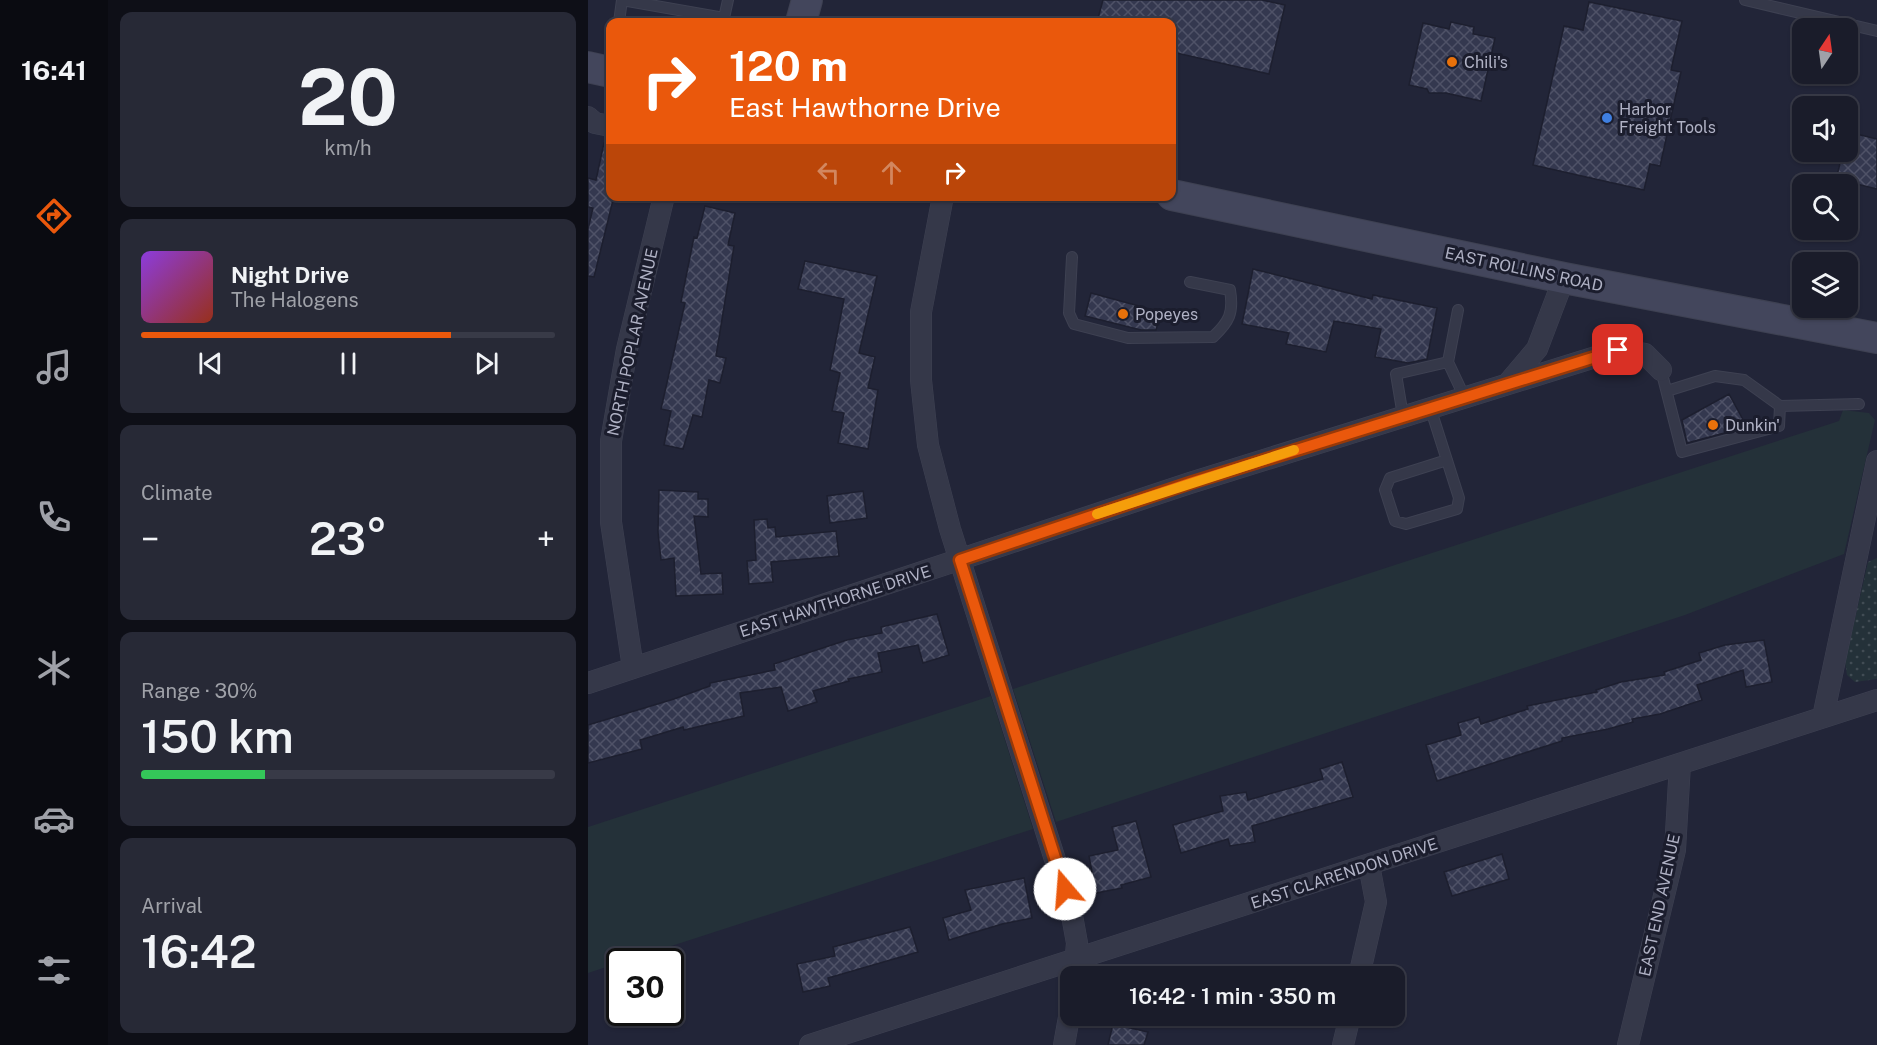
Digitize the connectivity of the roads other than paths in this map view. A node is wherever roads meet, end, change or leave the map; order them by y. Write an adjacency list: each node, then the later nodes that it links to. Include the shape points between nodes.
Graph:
1 (622, 0): 2 (lane, via 724,18); 5 (lane)
2 (728, 0)
3 (807, 0): 6 (main road)
4 (1745, 0): 7 (lane)
5 (619, 18)
6 (802, 18)
7 (1877, 31)
8 (588, 67): 9 (main road)
9 (606, 69)
10 (588, 117): 11 (street)
11 (606, 125)
12 (1176, 196): 16 (main road, EAST ROLLINS ROAD)
13 (663, 201): 32 (street, NORTH POPLAR AVENUE, via 627,349 611,441 611,522)
14 (942, 201): 31 (street, via 921,312 921,380 928,445)
15 (1072, 256): 17 (lane, via 1069,312 1074,324 1128,338 1213,337 1228,323 1233,308 1230,290)
16 (1564, 278): 19 (main road, EAST ROLLINS ROAD); 22 (street, via 1537,348)
17 (1190, 282)
18 (1458, 310): 20 (lane)
19 (1877, 338)
20 (1448, 362): 24 (lane); 28 (lane, via 1396,374)
21 (1661, 370): 22 (street, EAST HAWTHORNE DRIVE, via 1645,354 1618,350); 23 (lane)
22 (1509, 382): 24 (street, EAST HAWTHORNE DRIVE)
23 (1667, 391): 26 (lane, via 1714,376 1744,380); 26 (lane, via 1682,452 1779,426)
24 (1464, 396): 27 (street, EAST HAWTHORNE DRIVE)
25 (1859, 404): 26 (lane)
26 (1780, 406)
27 (1430, 407): 28 (street, EAST HAWTHORNE DRIVE); 29 (lane)
28 (1403, 416): 31 (street, EAST HAWTHORNE DRIVE)
29 (1447, 460): 29 (lane, via 1460,498 1457,509 1406,524 1395,521 1385,490 1390,478)
30 (1877, 461): 35 (street)
31 (960, 560): 32 (street, EAST HAWTHORNE DRIVE); 38 (street, via 1071,910 1077,943)
32 (633, 668): 33 (street, EAST HAWTHORNE DRIVE)
33 (588, 682)
34 (1877, 700): 35 (street, EAST CLARENDON DRIVE)
35 (1823, 717): 36 (street, EAST CLARENDON DRIVE)
36 (1680, 764): 37 (street, EAST CLARENDON DRIVE); 47 (street, EAST END AVENUE, via 1675,850)
37 (1369, 865): 39 (street, EAST CLARENDON DRIVE); 40 (street, via 1376,902)
38 (1075, 966)
39 (1081, 966)
40 (1361, 966)
41 (1060, 972): 44 (street, EAST CLARENDON DRIVE)
42 (1067, 1026): 45 (street)
43 (1347, 1026): 46 (street)
44 (810, 1045)
45 (1064, 1045)
46 (1342, 1045)
47 (1628, 1045)

